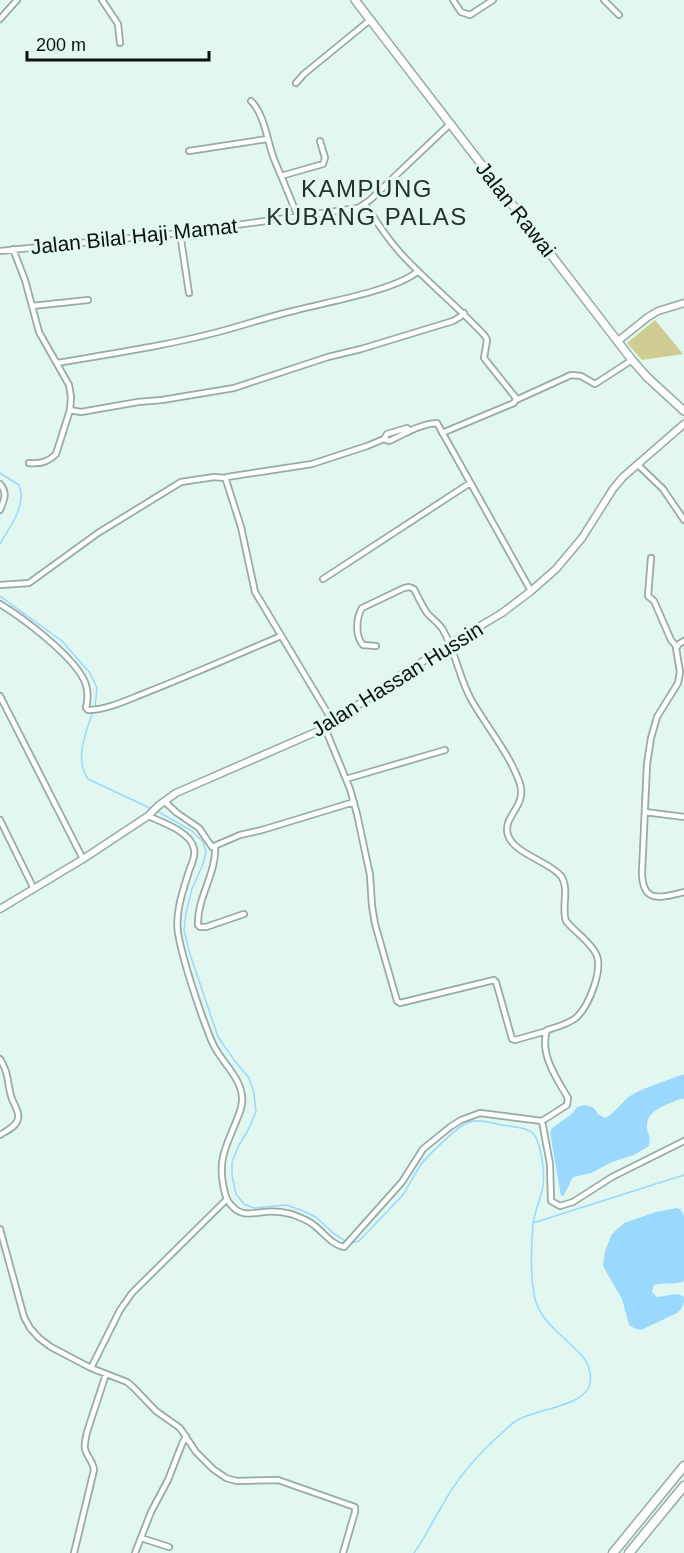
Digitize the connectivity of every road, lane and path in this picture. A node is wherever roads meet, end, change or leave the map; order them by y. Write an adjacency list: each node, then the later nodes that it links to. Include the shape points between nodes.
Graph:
1 (17, 0): 8 (street)
2 (102, 0): 10 (street, via 118,24)
3 (355, 0): 9 (main road, Jalan Rawai)
4 (453, 0): 5 (street, via 461,12 470,15)
5 (493, 0)
6 (604, 0): 7 (street)
7 (619, 15)
8 (0, 20)
9 (370, 20): 11 (street); 13 (main road, Jalan Rawai)
10 (120, 43)
11 (296, 83)
12 (251, 102): 14 (street, via 261,115)
13 (450, 124): 18 (street, Jalan Bilal Haji Mamat); 29 (main road, Jalan Rawai)
14 (267, 139): 16 (street); 17 (street)
15 (320, 141): 17 (street, via 323,164)
16 (189, 151)
17 (281, 176): 19 (street)
18 (365, 204): 19 (street, Jalan Bilal Haji Mamat); 23 (street)
19 (298, 217): 20 (street, Jalan Bilal Haji Mamat)
20 (180, 233): 21 (street, Jalan Bilal Haji Mamat); 24 (street)
21 (13, 249): 22 (street, Jalan Bilal Haji Mamat); 27 (street)
22 (0, 251)
23 (418, 271): 28 (street); 31 (street, via 391,285 217,332)
24 (189, 293)
25 (88, 300): 27 (street)
26 (684, 303): 29 (street, via 648,316)
27 (32, 306): 31 (street, via 39,332)
28 (464, 313): 32 (street, via 486,337 484,358 515,396); 33 (street, via 453,321 234,388 81,412)
29 (618, 341): 30 (main road, Jalan Rawai)
30 (632, 360): 32 (street, via 595,384 571,375); 34 (main road, Jalan Rawai)
31 (57, 363): 33 (street, via 69,385)
32 (515, 402): 36 (street)
33 (70, 410): 37 (street, via 56,454 40,464)
34 (684, 411)
35 (684, 424): 38 (street, Jalan Hassan Hussin)
36 (442, 433): 39 (street, via 437,423 407,428 368,446 312,464); 40 (street)
37 (29, 463)
38 (637, 464): 44 (street); 49 (street, Jalan Hassan Hussin, via 613,489 574,548)
39 (226, 478): 48 (street, via 182,482 98,533 30,583); 51 (street, via 255,592)
40 (470, 483): 47 (street); 49 (street)
41 (0, 484): 43 (street, via 5,493)
42 (684, 505): 44 (street)
43 (0, 510)
44 (678, 510): 45 (street)
45 (684, 520)
46 (651, 558): 55 (street, via 648,596)
47 (323, 579)
48 (0, 585)
49 (531, 591): 53 (street, Jalan Hassan Hussin)
50 (0, 604): 51 (street, via 73,664 86,684 86,708 90,711 176,681)
51 (281, 636): 59 (street)
52 (684, 640): 55 (street)
53 (450, 644): 54 (street, via 409,587 360,611 360,643); 59 (street, Jalan Hassan Hussin); 76 (street, via 471,698 521,786 522,799 510,819 508,835 518,847 560,875 565,887 566,921 598,958 594,984 584,1009 571,1021)
54 (376, 646)
55 (676, 646): 65 (street, via 680,678 657,717 651,738)
56 (0, 696): 57 (street)
57 (7, 710): 58 (street); 71 (street)
58 (0, 714)
59 (333, 722): 60 (street, Jalan Hassan Hussin)
60 (325, 728): 62 (street); 64 (street, Jalan Hassan Hussin, via 176,793)
61 (445, 750): 62 (street)
62 (346, 779): 63 (street)
63 (354, 802): 70 (street); 76 (street, via 370,875 375,924 396,1000 399,1003 494,980 512,1039)
64 (161, 804): 66 (street, Jalan Hassan Hussin); 70 (street, via 199,828)
65 (645, 812): 67 (street); 73 (street, via 645,891 657,897)
66 (149, 815): 71 (street, Jalan Hassan Hussin); 81 (street, via 179,831 194,848 177,919 178,932 206,1026 238,1082 242,1098 222,1158)
67 (684, 817)
68 (0, 820): 69 (street)
69 (1, 827): 72 (street)
70 (213, 846): 75 (street, via 216,857 198,925 206,927)
71 (83, 859): 72 (street, Jalan Hassan Hussin)
72 (34, 889): 74 (street, Jalan Hassan Hussin)
73 (684, 892)
74 (0, 909)
75 (244, 914)
76 (547, 1030): 78 (street, via 547,1056 569,1100 567,1106)
77 (0, 1059): 79 (street, via 18,1112 16,1124)
78 (542, 1121): 80 (street, via 550,1200 557,1205 573,1202 612,1177); 81 (street, via 480,1113 450,1127 423,1149 402,1182 345,1247 303,1218 276,1211 246,1214 236,1210)
79 (0, 1135)
80 (684, 1141)
81 (227, 1199): 83 (street, via 132,1293)
82 (0, 1229): 83 (street, via 30,1328 51,1347)
83 (91, 1368): 84 (street)
84 (106, 1374): 85 (street, via 127,1382); 90 (street, via 87,1432 86,1450 94,1470)
85 (186, 1436): 88 (street); 92 (street, via 196,1452 226,1478 237,1482 278,1480 355,1507)
86 (684, 1466): 93 (highway)
87 (684, 1486): 94 (highway)
88 (141, 1538): 89 (street); 91 (street)
89 (169, 1547)
90 (74, 1553)
91 (135, 1553)
92 (343, 1553)
93 (614, 1553)
94 (629, 1553)

